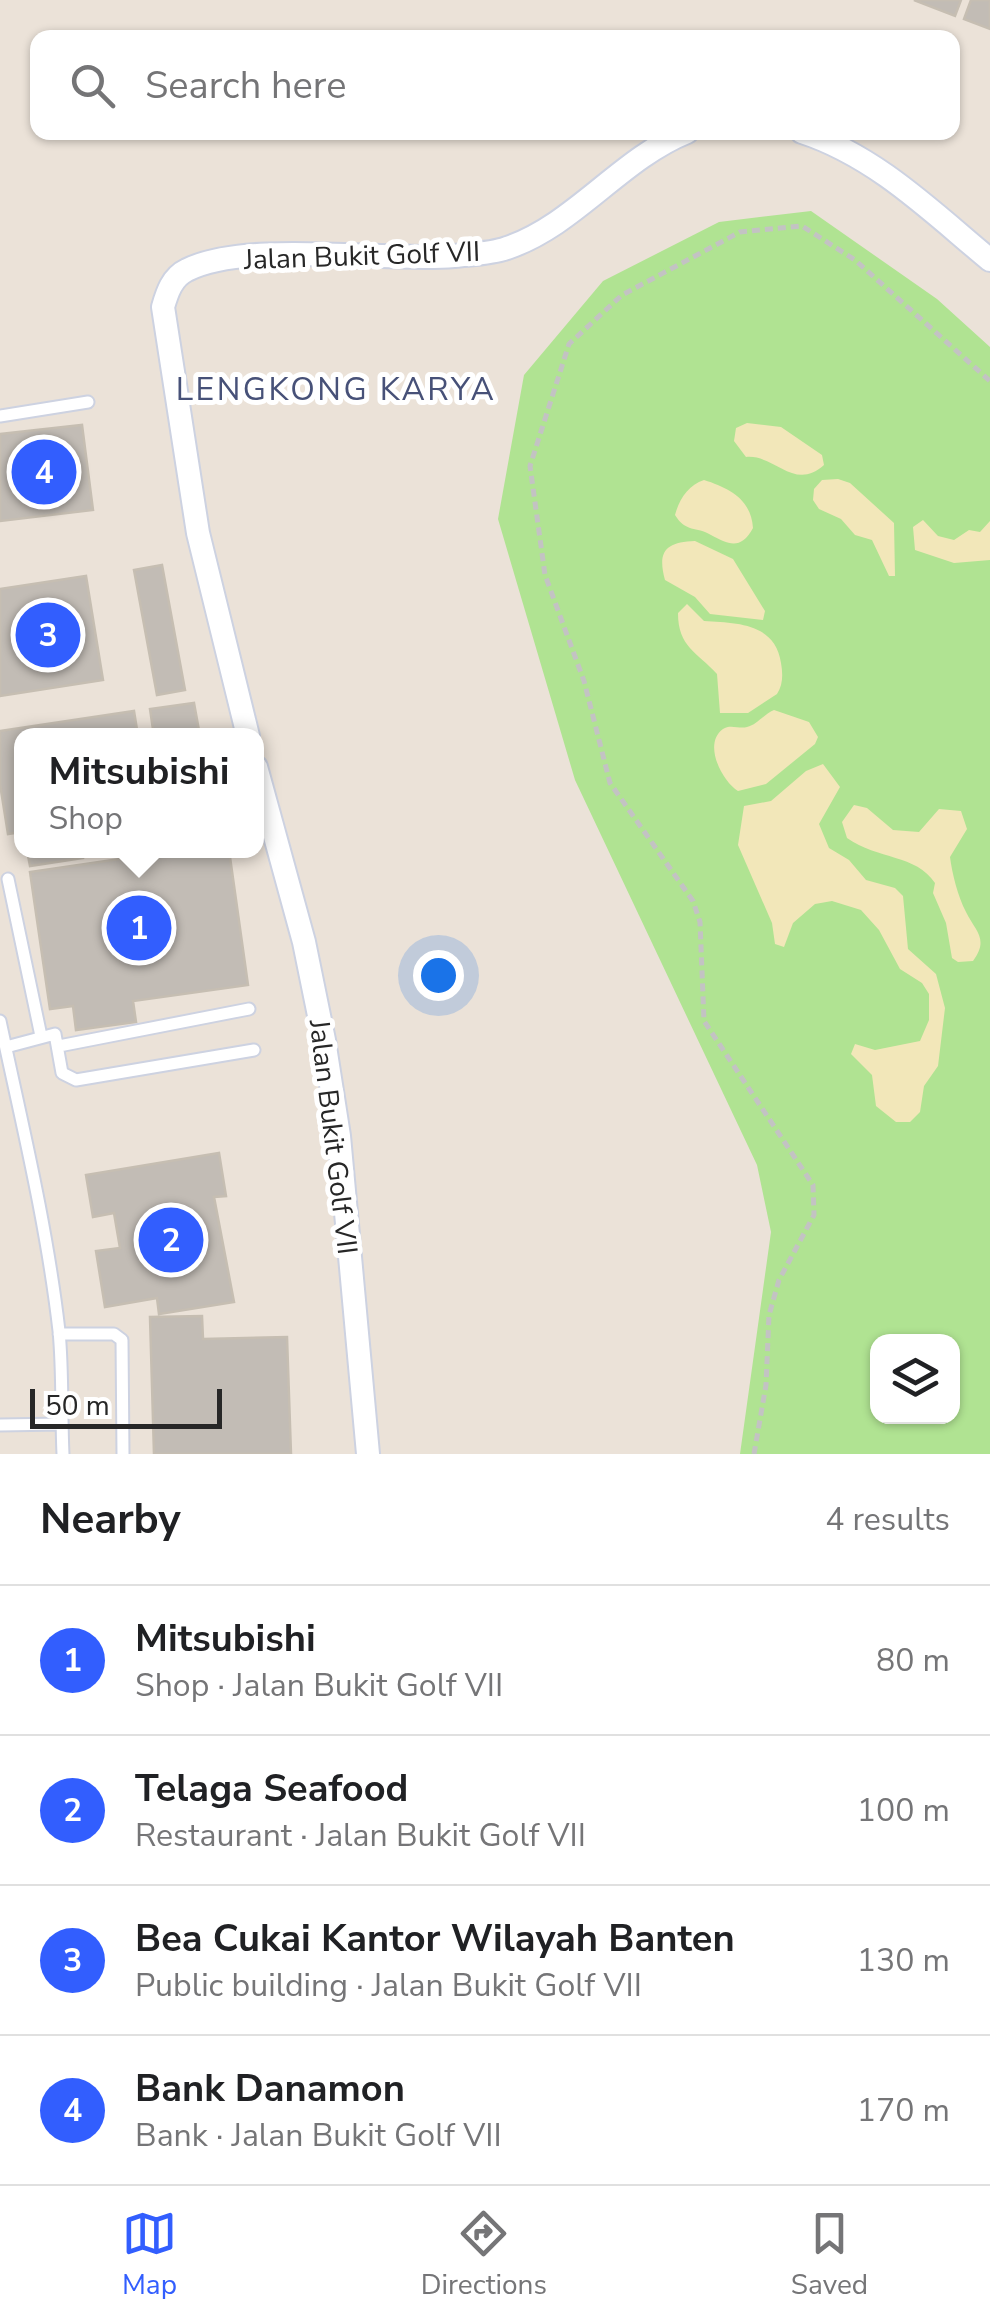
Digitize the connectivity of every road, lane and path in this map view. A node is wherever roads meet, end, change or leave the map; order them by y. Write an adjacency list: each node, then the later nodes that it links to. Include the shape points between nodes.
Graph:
1 (673, 140): 7 (street, Jalan Bukit Golf VII, via 539,234 504,250 256,256 185,270 169,287 163,307 188,477)
2 (822, 140): 3 (street, via 890,176)
3 (990, 260)
4 (990, 382): 22 (path, via 869,272 802,226 740,232 622,296 568,344 530,466 545,575 584,681 610,783 693,901 700,922 704,1021 813,1186 814,1214 779,1280 769,1315)
5 (88, 402): 6 (lane)
6 (0, 416)
7 (246, 728)
8 (264, 796): 21 (street, Jalan Bukit Golf VII, via 324,1040)
9 (8, 879): 12 (lane)
10 (249, 1009): 13 (lane)
11 (0, 1021): 14 (lane)
12 (41, 1036): 13 (lane, via 55,1034); 14 (lane)
13 (59, 1046): 15 (lane, via 62,1073 76,1080)
14 (6, 1047): 16 (lane, via 29,1144)
15 (254, 1050)
16 (59, 1334): 17 (lane); 20 (lane, via 114,1334 122,1340)
17 (62, 1424): 18 (lane); 19 (lane)
18 (0, 1426)
19 (63, 1454)
20 (123, 1454)
21 (368, 1454)
22 (754, 1454)

